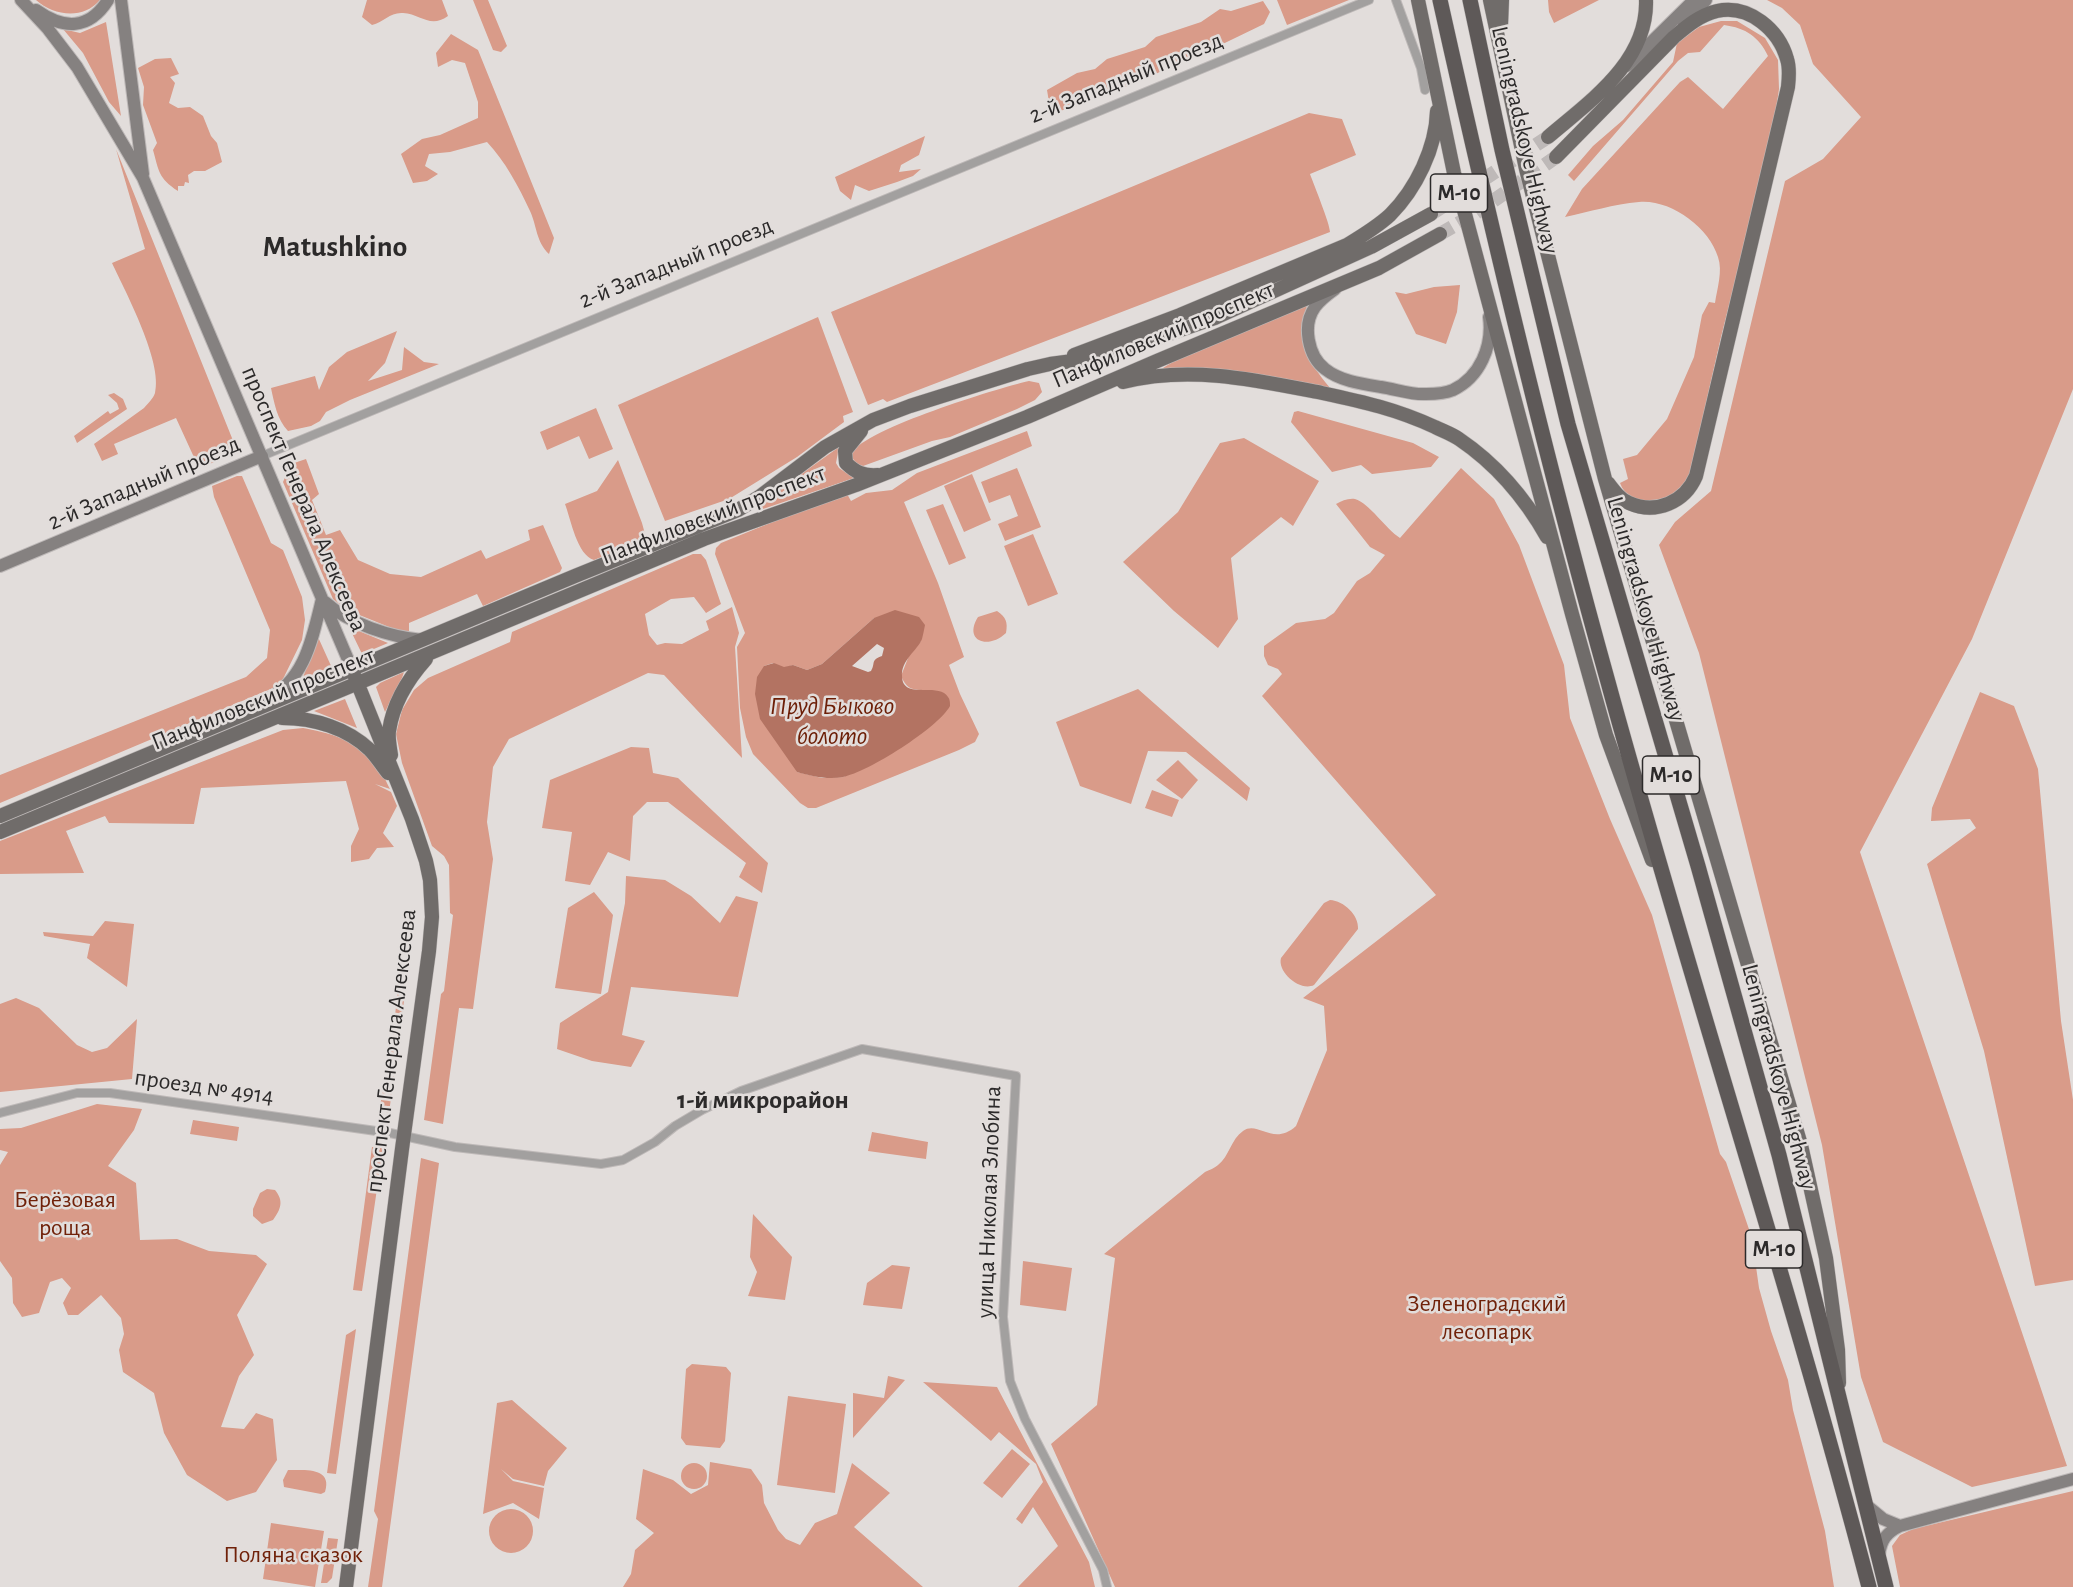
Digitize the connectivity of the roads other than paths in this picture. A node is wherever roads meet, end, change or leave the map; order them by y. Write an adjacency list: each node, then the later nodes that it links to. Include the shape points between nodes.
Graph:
1 (22, 0): 2 (main road, via 67,25 90,19); 20 (main road, проспект Генерала Алексеева, via 77,67)
2 (108, 0)
3 (121, 0): 20 (main road, проспект Генерала Алексеева)
4 (1370, 0): 28 (street, 2-й Западный проезд)
5 (1396, 0): 17 (street)
6 (1419, 0): 17 (main road, Leningradskoye Highway / М-10)
7 (1440, 0): 43 (highway, Leningradskoye Highway / М-10, via 1540,430)
8 (1470, 0): 46 (highway, Leningradskoye Highway / М-10, via 1568,424 1779,1155)
9 (1490, 0): 15 (main road, Leningradskoye Highway)
10 (1502, 0): 15 (main road)
11 (1646, 0): 16 (main road, via 1638,42)
12 (1694, 0): 16 (main road)
13 (1706, 0): 14 (main road)
14 (1674, 37): 19 (main road); 30 (main road, via 1691,22 1718,10 1742,11 1766,24 1782,47 1788,60 1788,87 1691,487 1676,500 1651,508 1627,502)
15 (1502, 54): 30 (main road, Leningradskoye Highway, via 1526,169)
16 (1615, 78): 18 (main road)
17 (1432, 89): 24 (main road, Leningradskoye Highway / М-10); 25 (main road, via 1437,121 1421,170 1404,200 1367,233 1180,315)
18 (1548, 137)
19 (1556, 157)
20 (143, 178): 28 (main road, проспект Генерала Алексеева)
21 (1431, 214): 25 (main road, Панфиловский проспект, via 1371,247 1215,318 1103,357)
22 (1440, 234): 23 (main road, Панфиловский проспект)
23 (1349, 281): 24 (main road, via 1313,309 1309,333 1313,357 1326,371 1341,378 1424,394 1452,391 1480,366 1489,344); 26 (main road, Панфиловский проспект)
24 (1486, 295): 31 (main road, Leningradskoye Highway / М-10)
25 (1050, 364): 27 (main road, Панфиловский проспект)
26 (1095, 389): 29 (main road, Панфиловский проспект); 31 (main road, via 1159,376 1220,375 1378,405 1406,414 1458,438 1492,465 1523,501)
27 (873, 420): 29 (main road, via 850,443 844,456 846,463 858,472); 34 (main road, Панфиловский проспект, via 825,447 738,510)
28 (262, 456): 32 (main road, 2-й Западный проезд); 33 (main road, проспект Генерала Алексеева)
29 (880, 475): 35 (main road, Панфиловский проспект, via 704,539)
30 (1605, 479): 46 (main road, Leningradskoye Highway, via 1801,1145 1826,1258)
31 (1555, 552): 43 (main road, Leningradskoye Highway / М-10, via 1606,735)
32 (0, 566)
33 (322, 599): 34 (main road, via 334,610 386,633); 36 (main road, проспект Генерала Алексеева); 39 (main road, via 298,674 272,697)
34 (422, 640): 36 (main road, Панфиловский проспект)
35 (429, 655): 37 (main road, Панфиловский проспект); 40 (main road, via 407,681 389,732)
36 (352, 669): 37 (main road, проспект Генерала Алексеева); 39 (main road, Панфиловский проспект)
37 (358, 685): 38 (main road, Панфиловский проспект); 40 (main road, проспект Генерала Алексеева)
38 (274, 718): 40 (main road, via 302,718 338,729 370,750); 42 (main road, Панфиловский проспект)
39 (226, 722): 41 (main road, Панфиловский проспект)
40 (398, 787): 45 (main road, проспект Генерала Алексеева, via 426,861 432,916)
41 (0, 816)
42 (0, 832)
43 (1682, 937): 53 (highway, Leningradskoye Highway / М-10)
44 (0, 1113): 45 (street, проезд № 4914, via 77,1093 110,1093)
45 (404, 1136): 51 (main road, проспект Генерала Алексеева); 52 (street, улица Николая Злобина, via 455,1147 601,1164 623,1160 702,1110 741,1091 862,1049 1016,1076 1003,1317 1010,1381 1025,1419 1103,1570)
46 (1840, 1401): 48 (highway, Leningradskoye Highway / М-10)
47 (2073, 1479): 49 (main road)
48 (1865, 1505): 49 (main road); 50 (highway, Leningradskoye Highway / М-10)
49 (1900, 1526): 50 (main road, via 1883,1539)
50 (1879, 1559): 54 (highway, Leningradskoye Highway / М-10)
51 (346, 1587)
52 (1107, 1587)
53 (1869, 1587)
54 (1886, 1587)

